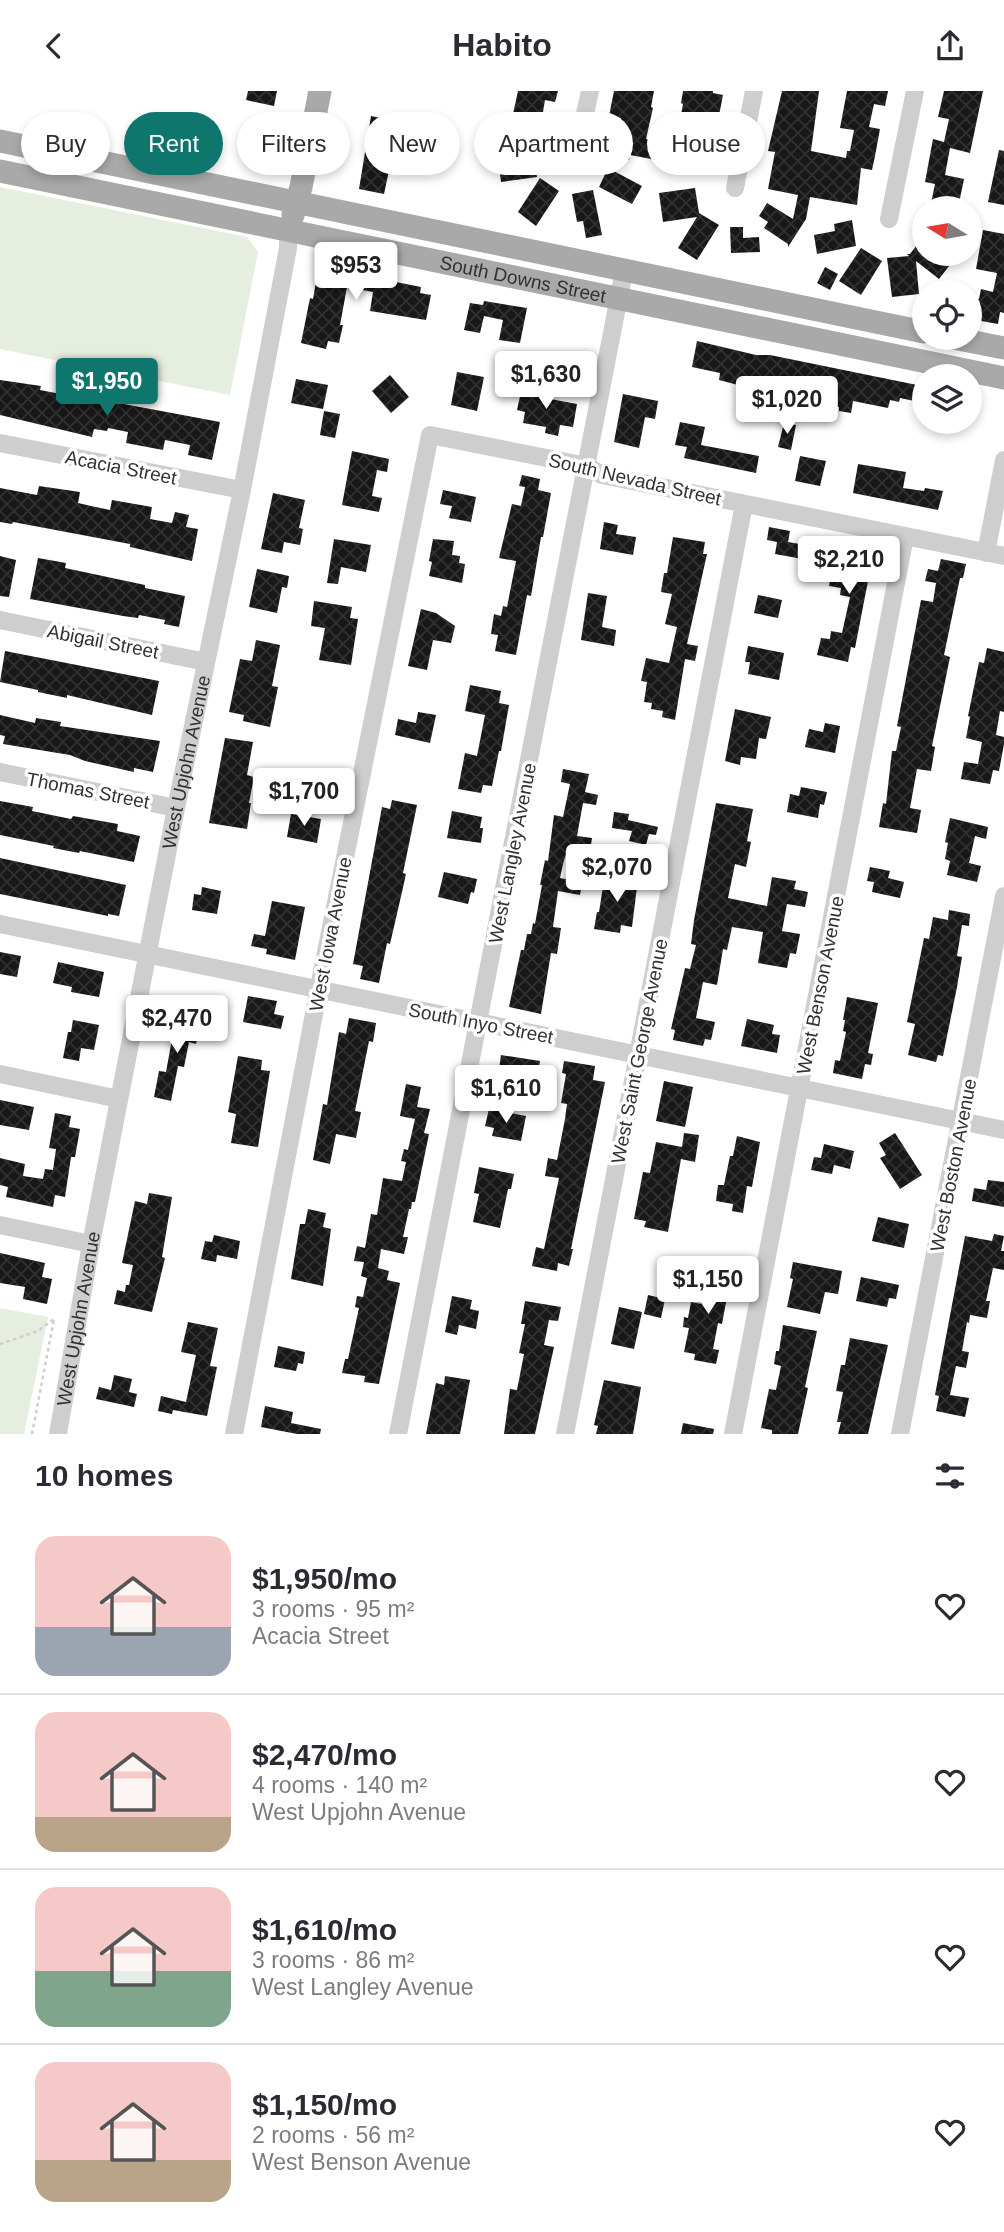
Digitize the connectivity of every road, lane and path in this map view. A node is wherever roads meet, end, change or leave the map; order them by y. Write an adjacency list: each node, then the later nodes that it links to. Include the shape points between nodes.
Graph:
1 (320, 91): 9 (main road, West Upjohn Avenue)
2 (590, 91): 5 (street)
3 (754, 91): 8 (street)
4 (915, 91): 10 (street)
5 (585, 112)
6 (0, 141): 9 (main road, South Downs Street)
7 (0, 171): 11 (main road, South Downs Street)
8 (736, 188)
9 (296, 202): 11 (main road, West Upjohn Avenue); 12 (main road, South Downs Street)
10 (889, 219)
11 (288, 231): 13 (main road, South Downs Street); 22 (street, West Upjohn Avenue)
12 (624, 271): 13 (street, West Langley Avenue); 14 (main road, South Downs Street)
13 (618, 298): 17 (main road, South Downs Street); 21 (street, West Langley Avenue)
14 (912, 330)
15 (982, 344): 16 (main road)
16 (1004, 348)
17 (1004, 378)
18 (430, 435): 21 (street, South Nevada Street); 33 (street, West Iowa Avenue)
19 (0, 443): 22 (street, Acacia Street)
20 (1004, 460): 25 (street)
21 (587, 466): 23 (street, South Nevada Street, via 603,475); 34 (street, West Langley Avenue)
22 (242, 490): 27 (street, West Upjohn Avenue)
23 (744, 504): 24 (street, South Nevada Street); 35 (street, West Saint George Avenue)
24 (905, 536): 25 (street, South Nevada Street); 37 (street, West Benson Avenue)
25 (995, 555)
26 (0, 620): 27 (street, Abigail Street)
27 (206, 662): 29 (street, West Upjohn Avenue)
28 (0, 772): 29 (street, Thomas Street)
29 (176, 808): 32 (street, West Upjohn Avenue)
30 (1004, 896): 39 (street, West Boston Avenue)
31 (0, 924): 32 (street, South Inyo Street)
32 (149, 955): 33 (street, South Inyo Street); 38 (street, West Upjohn Avenue)
33 (318, 991): 34 (street, South Inyo Street); 46 (street, West Iowa Avenue)
34 (479, 1022): 35 (street, South Inyo Street); 47 (street, West Langley Avenue)
35 (639, 1054): 37 (street, South Inyo Street); 48 (street, West Saint George Avenue)
36 (0, 1074): 38 (street)
37 (800, 1088): 39 (street, South Inyo Street); 49 (street, West Benson Avenue)
38 (119, 1099): 42 (street, West Upjohn Avenue)
39 (962, 1121): 40 (street, South Inyo Street); 50 (street, West Boston Avenue)
40 (1004, 1130)
41 (0, 1225): 42 (street)
42 (91, 1244): 45 (street, West Upjohn Avenue)
43 (0, 1344): 44 (path, via 38,1331 54,1319)
44 (32, 1434)
45 (58, 1434)
46 (234, 1434)
47 (398, 1434)
48 (565, 1434)
49 (733, 1434)
50 (900, 1434)

